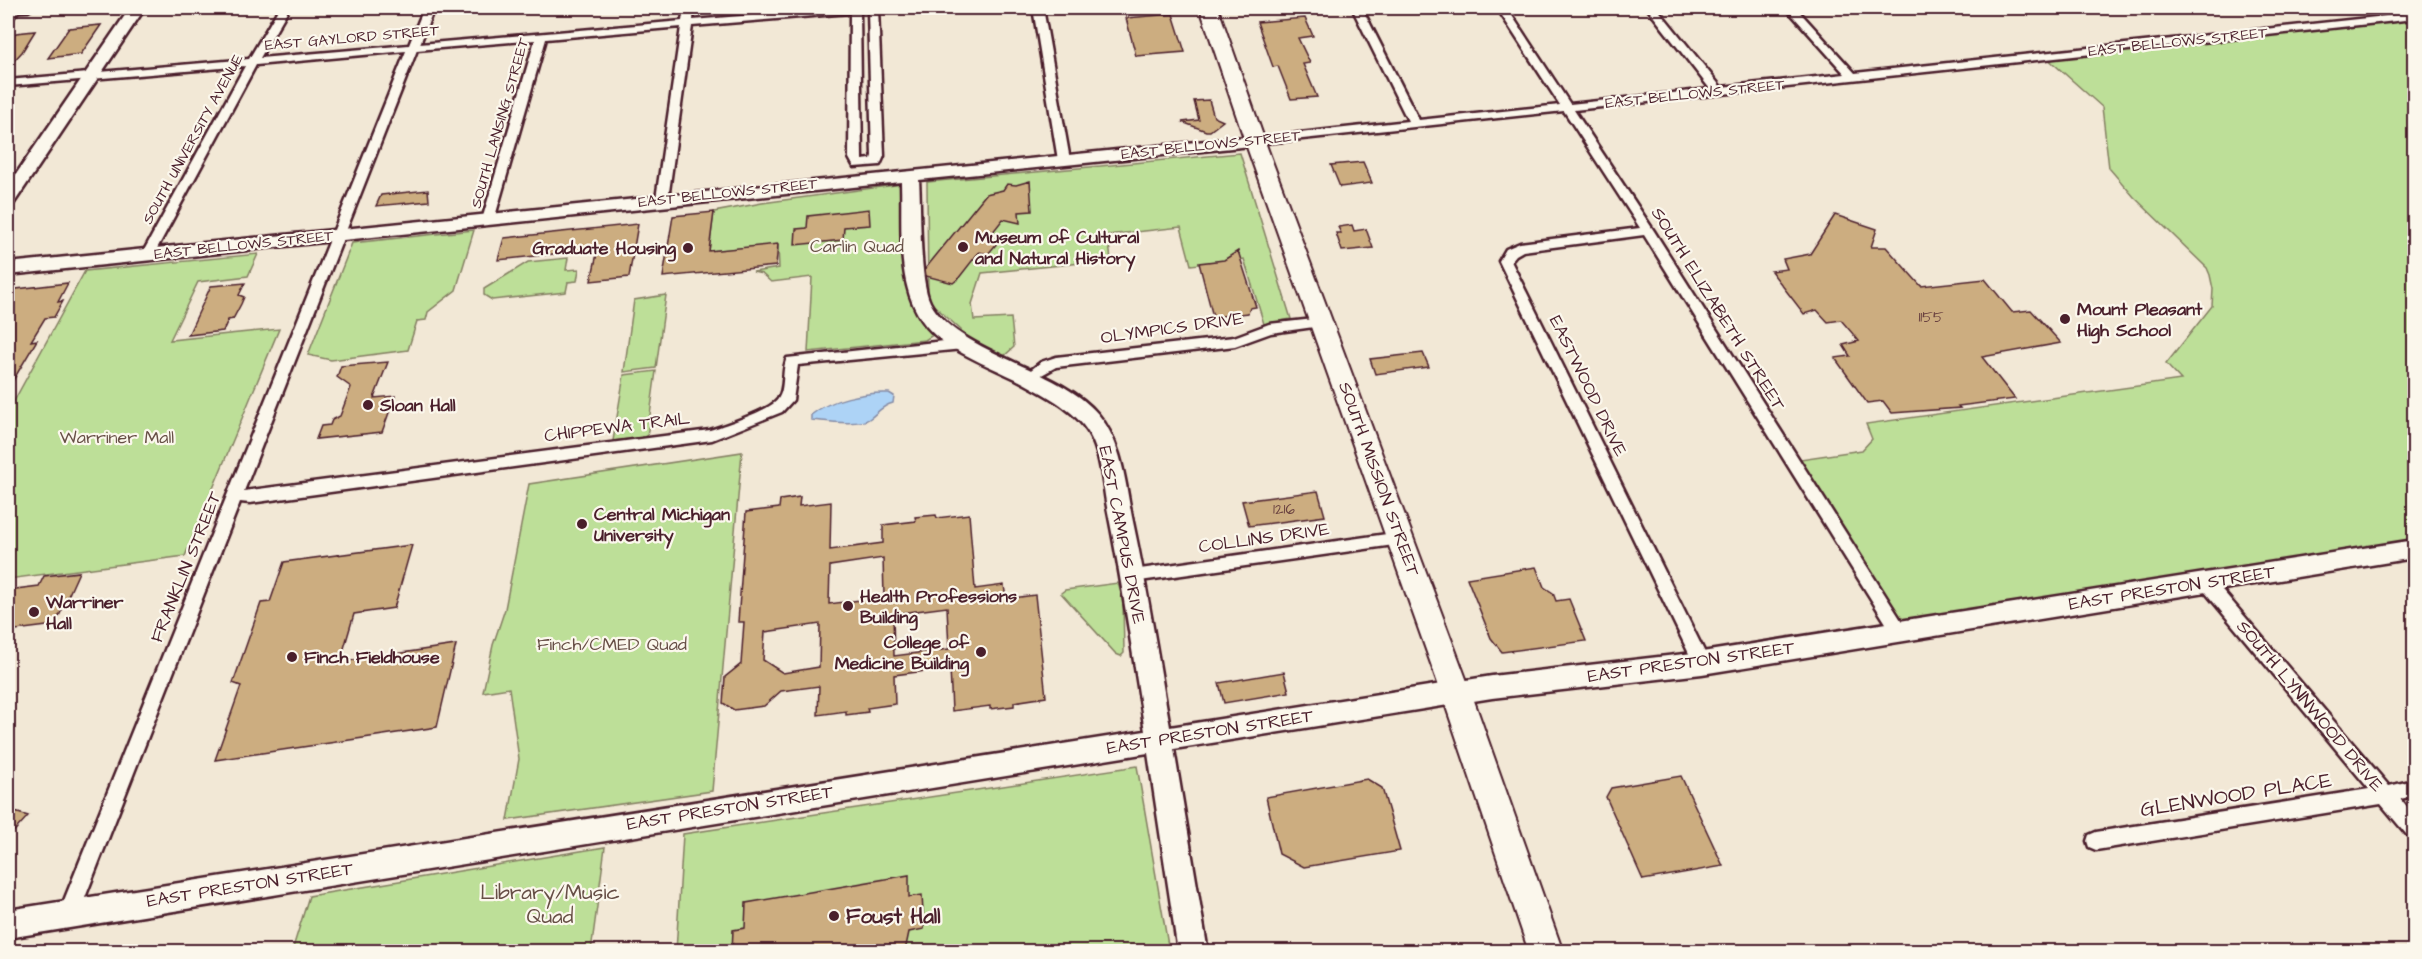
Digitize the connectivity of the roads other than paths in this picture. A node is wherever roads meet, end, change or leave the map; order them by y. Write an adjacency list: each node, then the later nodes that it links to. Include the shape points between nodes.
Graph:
1 (28, 8): 15 (street)
2 (137, 8): 21 (street)
3 (284, 8): 20 (street, SOUTH UNIVERSITY AVENUE)
4 (429, 8): 19 (street, FRANKLIN STREET)
5 (689, 8): 17 (street)
6 (858, 8): 7 (street, via 855,158 858,164 867,165 876,162 878,156); 17 (street, EAST GAYLORD STREET)
7 (873, 8)
8 (1038, 8): 28 (street)
9 (1209, 8): 27 (main road, SOUTH MISSION STREET)
10 (1357, 8): 26 (street)
11 (1502, 8): 25 (street, SOUTH ELIZABETH STREET)
12 (1652, 8): 24 (street)
13 (1791, 8): 22 (street)
14 (2396, 8): 16 (street)
15 (10, 10)
16 (2413, 18): 22 (street, EAST BELLOWS STREET)
17 (686, 22): 18 (street, EAST GAYLORD STREET); 30 (street)
18 (542, 35): 19 (street, EAST GAYLORD STREET); 32 (street, SOUTH LANSING STREET)
19 (413, 48): 20 (street, EAST GAYLORD STREET); 34 (street, FRANKLIN STREET)
20 (252, 62): 21 (street, EAST GAYLORD STREET); 35 (street, SOUTH UNIVERSITY AVENUE)
21 (90, 76): 23 (street, EAST GAYLORD STREET); 31 (street)
22 (1854, 78): 24 (street, EAST BELLOWS STREET)
23 (8, 83)
24 (1718, 91): 25 (street, EAST BELLOWS STREET)
25 (1566, 108): 26 (street, EAST BELLOWS STREET); 33 (street, SOUTH ELIZABETH STREET)
26 (1415, 124): 27 (street, EAST BELLOWS STREET)
27 (1255, 141): 28 (street, EAST BELLOWS STREET); 37 (main road, SOUTH MISSION STREET)
28 (1064, 160): 29 (street, EAST BELLOWS STREET)
29 (910, 175): 30 (street, EAST BELLOWS STREET); 38 (street, EAST CAMPUS DRIVE, via 915,291 941,329)
30 (663, 199): 32 (street, EAST BELLOWS STREET)
31 (8, 200)
32 (488, 220): 34 (street, EAST BELLOWS STREET)
33 (1648, 231): 45 (street, SOUTH ELIZABETH STREET); 46 (street, EASTWOOD DRIVE, via 1520,247 1510,252 1506,261)
34 (339, 235): 35 (street, EAST BELLOWS STREET); 40 (street, FRANKLIN STREET)
35 (148, 254): 36 (street, EAST BELLOWS STREET)
36 (8, 269)
37 (1323, 322): 39 (street, OLYMPICS DRIVE, via 1269,329 1235,341 1056,362); 41 (main road, SOUTH MISSION STREET)
38 (963, 344): 39 (street, EAST CAMPUS DRIVE); 40 (street, CHIPPEWA TRAIL, via 792,361 786,400 760,416 718,433 348,485)
39 (1029, 377): 43 (street, EAST CAMPUS DRIVE, via 1074,404 1102,438 1112,467)
40 (235, 496): 53 (street, FRANKLIN STREET)
41 (1401, 538): 43 (street, COLLINS DRIVE); 47 (main road, SOUTH MISSION STREET)
42 (2415, 549): 44 (street, EAST PRESTON STREET)
43 (1133, 576): 48 (street, EAST CAMPUS DRIVE)
44 (2206, 582): 45 (street, EAST PRESTON STREET); 50 (street, SOUTH LYNNWOOD DRIVE)
45 (1900, 631): 46 (street, EAST PRESTON STREET)
46 (1702, 663): 47 (street, EAST PRESTON STREET)
47 (1456, 692): 48 (street, EAST PRESTON STREET); 56 (main road, SOUTH MISSION STREET)
48 (1159, 739): 53 (street, EAST PRESTON STREET); 55 (street, EAST CAMPUS DRIVE)
49 (2415, 788): 50 (street, GLENWOOD PLACE)
50 (2384, 795): 51 (street, SOUTH LYNNWOOD DRIVE); 52 (street, GLENWOOD PLACE)
51 (2415, 829)
52 (2096, 841)
53 (69, 913): 54 (street, EAST PRESTON STREET)
54 (8, 924)
55 (1193, 951)
56 (1546, 951)

